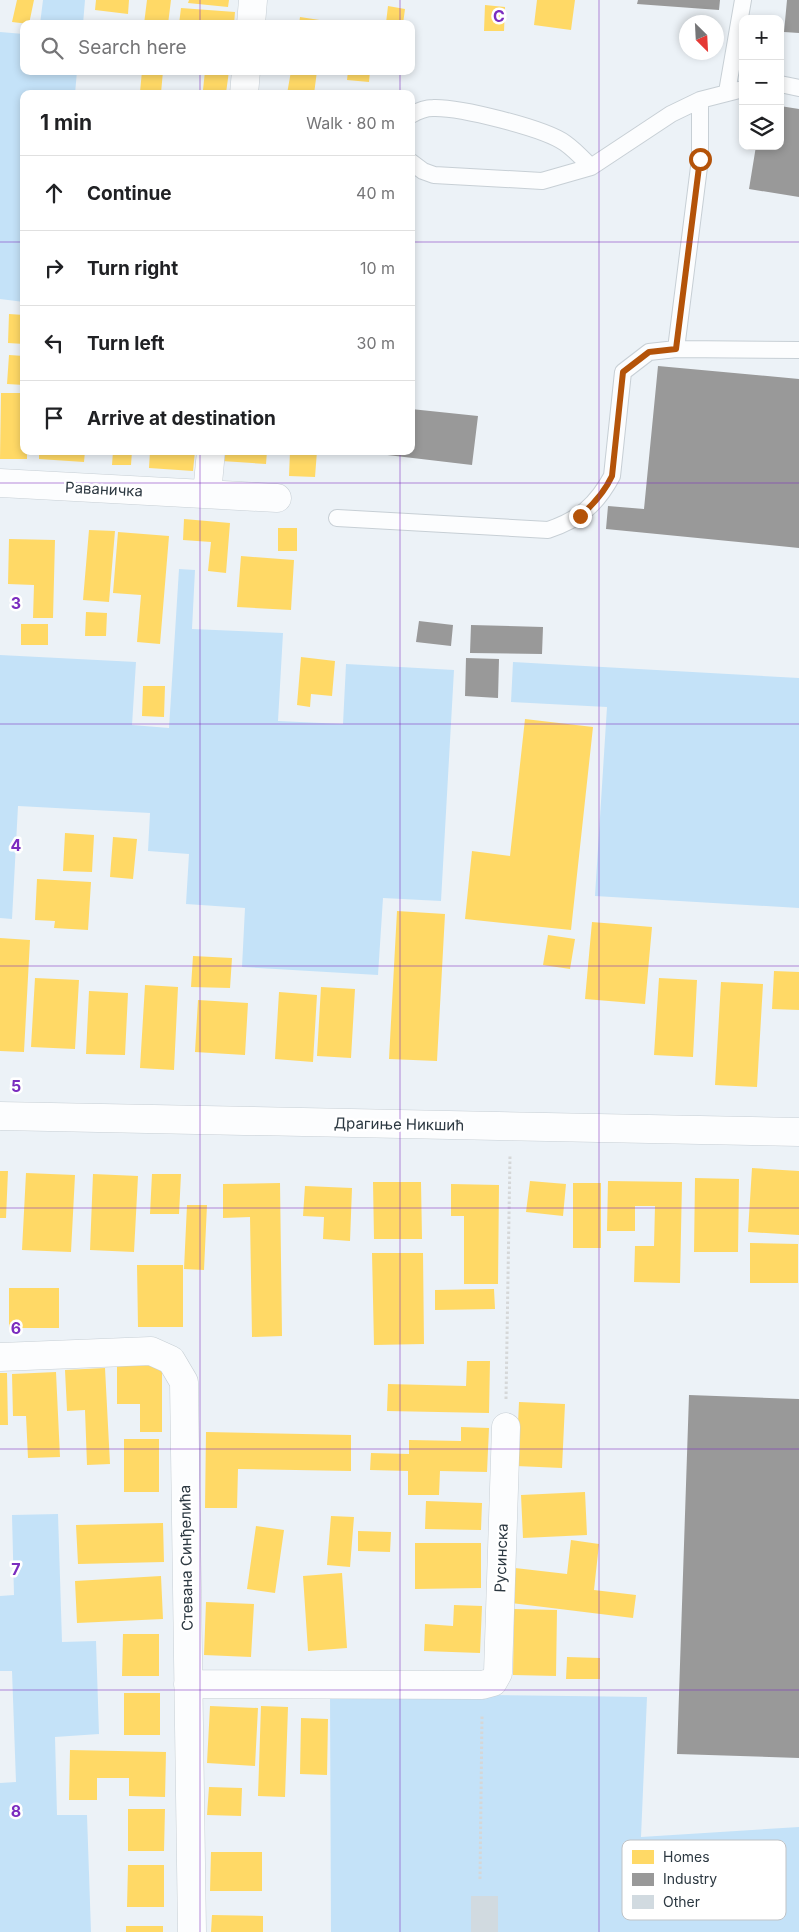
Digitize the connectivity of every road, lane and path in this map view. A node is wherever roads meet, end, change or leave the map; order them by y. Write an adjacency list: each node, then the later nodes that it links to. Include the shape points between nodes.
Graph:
1 (253, 0): 3 (street)
2 (743, 0): 8 (lane)
3 (251, 20)
4 (246, 75): 7 (street)
5 (784, 85): 6 (lane)
6 (799, 88)
7 (244, 90)
8 (735, 90): 9 (lane)
9 (700, 100): 12 (lane, via 671,114); 13 (lane, via 700,159)
10 (415, 113): 12 (lane, via 433,108 533,129 565,143)
11 (415, 165): 12 (lane, via 434,175 542,181)
12 (591, 167)
13 (676, 349): 14 (lane); 19 (lane, via 649,352 623,372 612,476 593,505 565,525 548,530)
14 (799, 350)
15 (211, 455): 17 (street)
16 (0, 483): 17 (street, Раваничка)
17 (207, 494): 18 (street, Раваничка)
18 (277, 498)
19 (337, 518)
20 (0, 1116): 21 (street, Драгиње Никшић)
21 (510, 1126): 22 (street, Драгиње Никшић); 24 (path)
22 (799, 1132)
23 (0, 1357): 25 (street, Стевана Синђелића, via 151,1351 171,1360 184,1382)
24 (506, 1427): 26 (street, Русинска, via 498,1674 493,1682)
25 (188, 1684): 26 (street); 28 (street, Стевана Синђелића)
26 (482, 1685): 27 (path)
27 (480, 1880)
28 (192, 1932)

